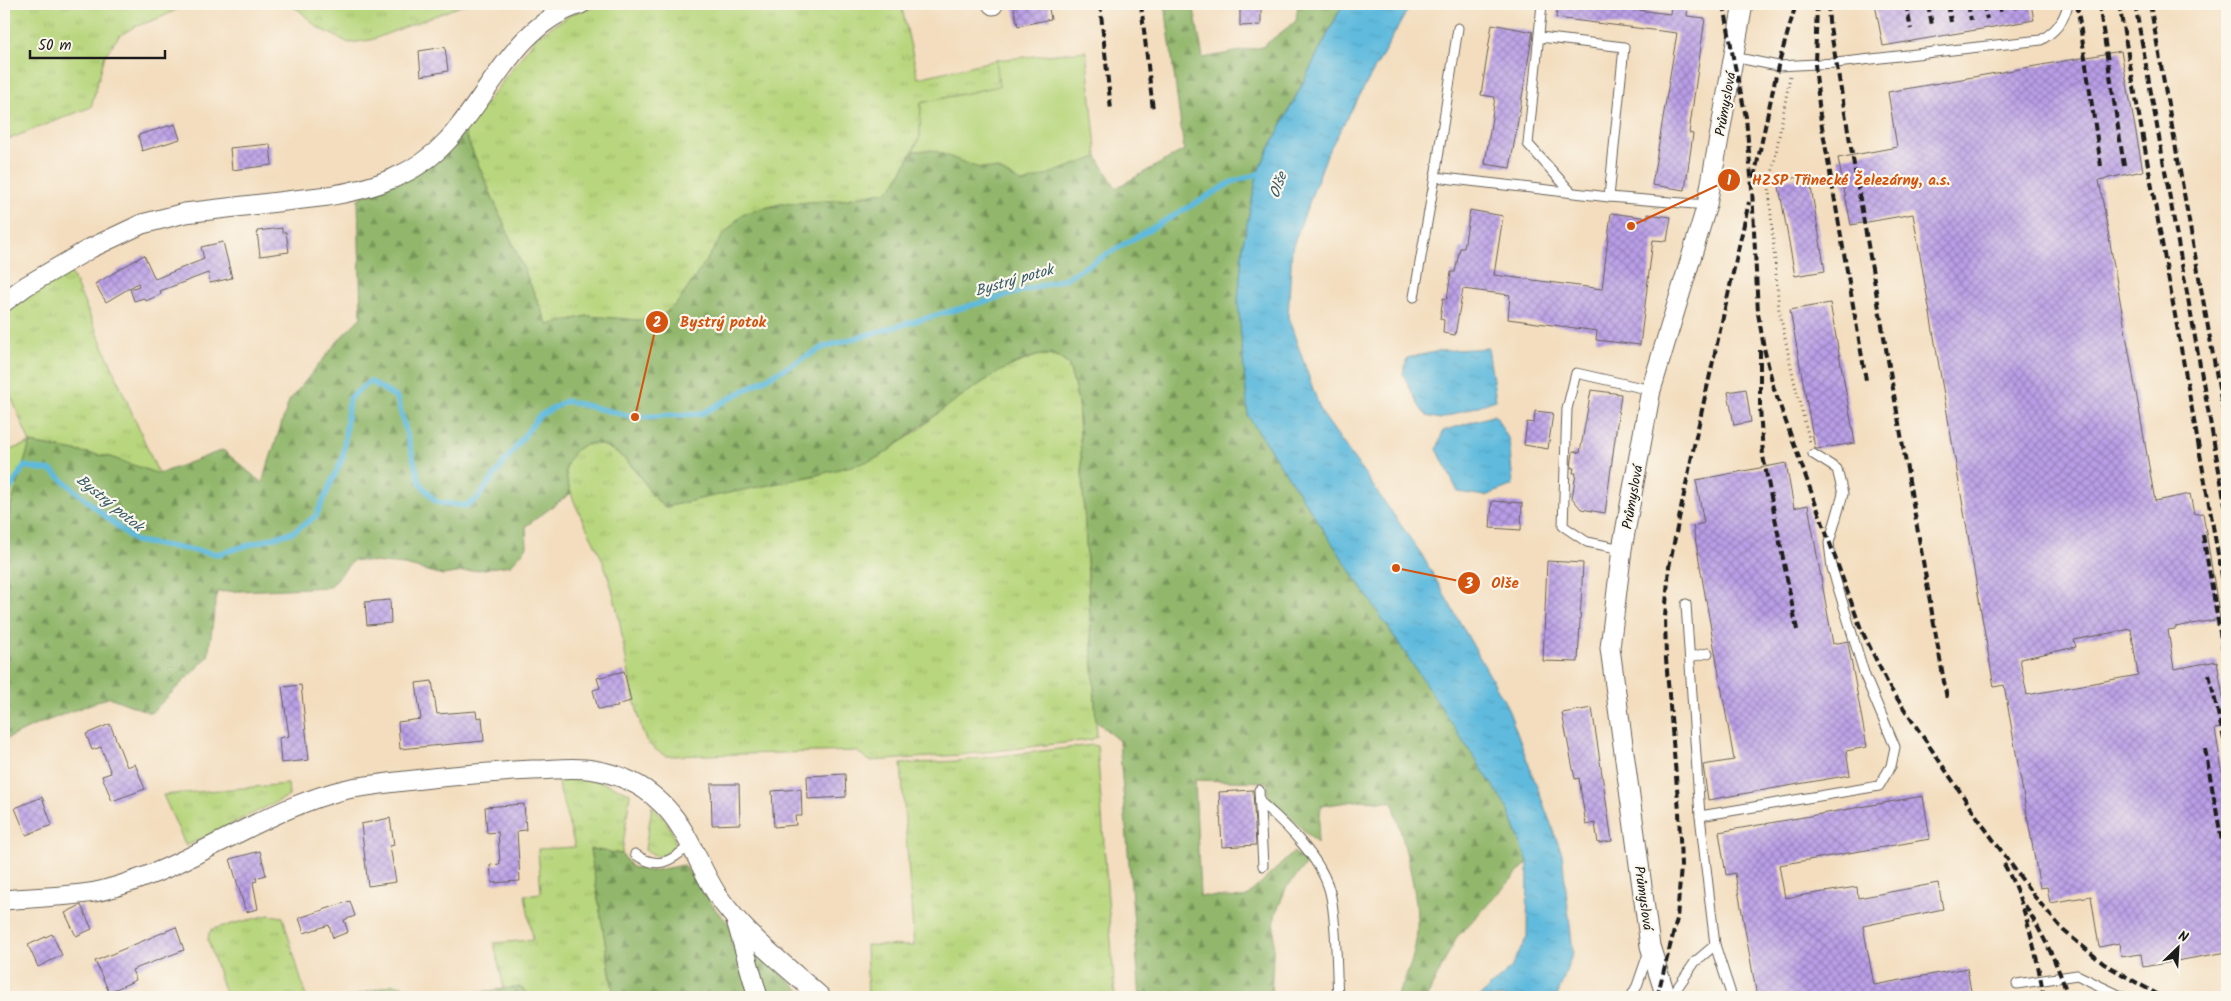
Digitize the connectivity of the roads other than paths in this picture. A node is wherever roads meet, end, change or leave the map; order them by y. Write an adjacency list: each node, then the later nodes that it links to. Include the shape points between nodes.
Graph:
1 (581, 4): 13 (street, via 547,20 528,36 447,142 421,164 386,183 351,193 185,213 142,224 91,248)
2 (1542, 4): 6 (lane)
3 (1743, 4): 7 (street, Průmyslová)
4 (2068, 4): 7 (lane, via 2065,16 2054,32 2041,40 1836,63 1778,66)
5 (1458, 28): 8 (lane)
6 (1540, 37): 9 (lane, via 1528,144); 10 (lane, via 1624,47)
7 (1733, 57): 11 (street, Průmyslová)
8 (1435, 177): 9 (lane); 12 (lane)
9 (1570, 192): 10 (lane)
10 (1609, 198): 11 (lane)
11 (1708, 206): 14 (street, Průmyslová)
12 (1414, 297)
13 (4, 302)
14 (1651, 390): 16 (street, Průmyslová); 16 (lane, via 1576,373 1567,409 1563,526 1587,542)
15 (1813, 454): 22 (lane, via 1837,469 1843,494 1828,543 1832,568 1865,676 1894,747 1891,766 1879,786)
16 (1622, 549): 29 (street, Průmyslová, via 1610,648)
17 (1686, 604): 19 (lane)
18 (1708, 653): 19 (lane)
19 (1690, 657): 22 (lane)
20 (1259, 790): 21 (lane)
21 (1260, 802): 25 (lane); 33 (lane, via 1305,848 1331,895)
22 (1700, 816): 28 (lane)
23 (690, 845): 24 (lane, via 679,855 656,864); 26 (street, via 659,800 640,786 616,776 565,768 503,771 383,783 329,793 156,872 124,883 95,892); 27 (street, via 719,897)
24 (635, 854)
25 (1262, 866)
26 (4, 900)
27 (736, 919): 31 (street); 32 (street)
28 (1714, 945): 36 (lane, via 1695,962); 37 (lane)
29 (1650, 946): 34 (lane); 35 (street, Průmyslová)
30 (2017, 984): 38 (lane, via 2077,975)
31 (758, 997)
32 (821, 997)
33 (1338, 997)
34 (1631, 997)
35 (1666, 997)
36 (1671, 997)
37 (1732, 997)
38 (2122, 997)

